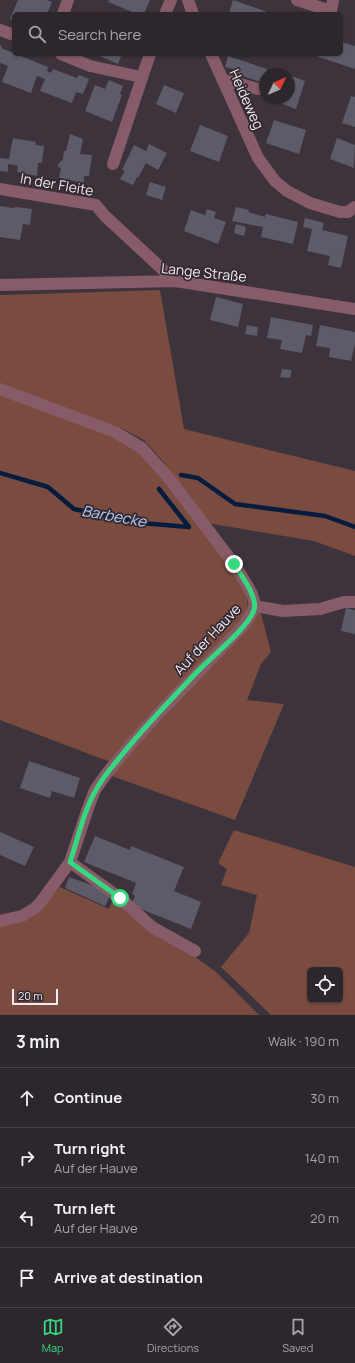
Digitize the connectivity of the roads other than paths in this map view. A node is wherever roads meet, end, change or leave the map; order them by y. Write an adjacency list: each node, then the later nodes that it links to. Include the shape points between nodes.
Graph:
1 (68, 0): 6 (street)
2 (171, 0): 7 (street)
3 (188, 0): 8 (street)
4 (297, 0): 5 (street, via 330,11)
5 (333, 0)
6 (64, 12)
7 (166, 12)
8 (192, 12)
9 (0, 30): 10 (street)
10 (12, 35)
11 (66, 56): 14 (street, via 90,66)
12 (149, 56): 14 (street)
13 (212, 56): 15 (street, Heideweg)
14 (141, 77): 17 (street)
15 (222, 79): 16 (street); 19 (street, Heideweg, via 258,158 275,181 287,191 310,203 340,212 348,212)
16 (258, 89)
17 (112, 164)
18 (0, 189): 20 (street, In der Fleite, via 96,205)
19 (355, 208)
20 (175, 281): 21 (street, Lange Straße); 22 (street, Lange Straße)
21 (0, 285)
22 (355, 309)
23 (0, 389): 25 (street, Auf der Hauve, via 115,432 142,448 168,477 234,564 252,594)
24 (355, 602): 25 (street, via 344,602 320,609 283,612)
25 (254, 606): 26 (street, Auf der Hauve, via 244,625 159,713 107,773 95,790)
26 (70, 862): 27 (street, Auf der Hauve, via 35,908 22,916); 28 (street, via 120,898 152,927)
27 (0, 921)
28 (195, 951)

